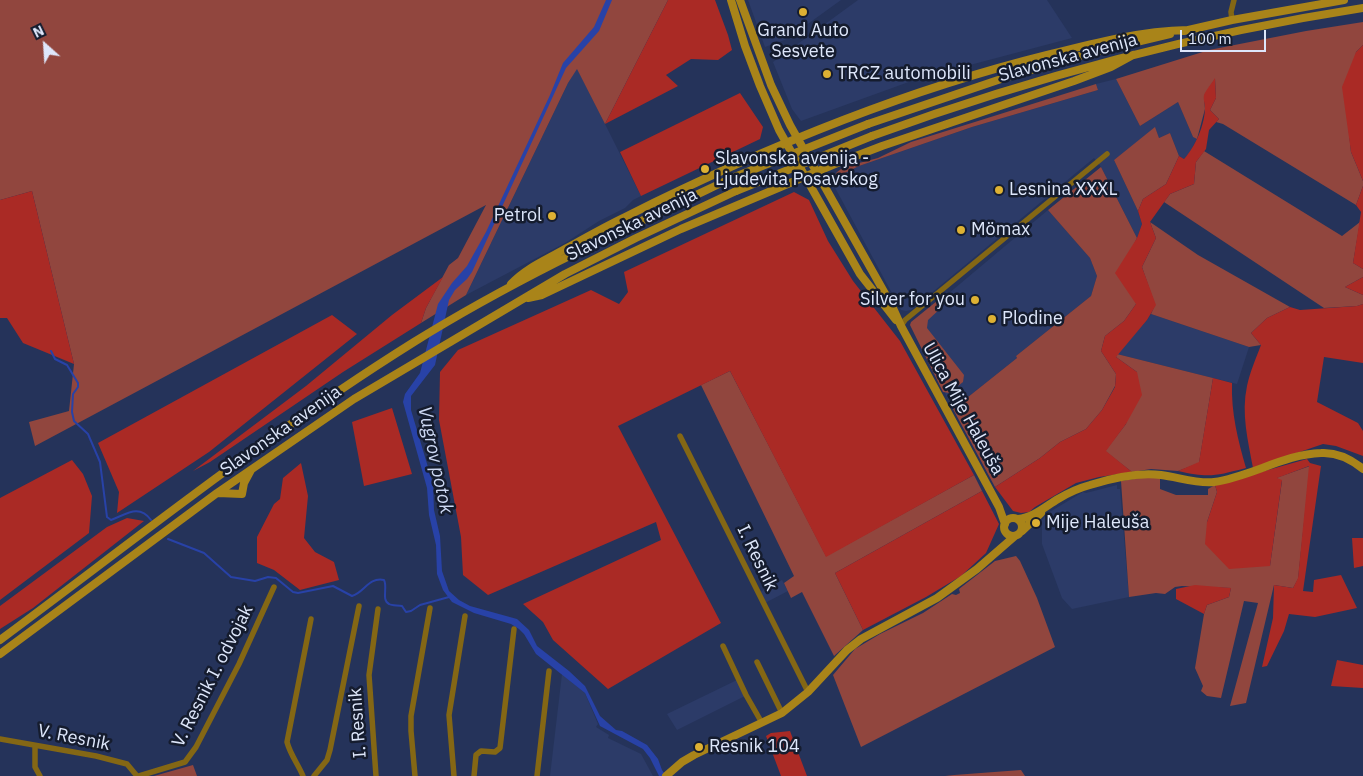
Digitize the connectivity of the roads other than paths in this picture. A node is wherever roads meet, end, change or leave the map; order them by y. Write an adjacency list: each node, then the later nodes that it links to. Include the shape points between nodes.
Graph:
1 (732, 0): 10 (main road, Ulica Mije Haleuša, via 760,86)
2 (740, 0): 9 (main road, Ulica Mije Haleuša, via 771,85)
3 (1234, 0): 6 (street)
4 (1344, 0): 6 (main road, Slavonska avenija)
5 (1363, 8): 8 (main road, Slavonska avenija)
6 (1232, 20): 7 (main road, Slavonska avenija)
7 (1188, 30): 9 (main road, via 1127,36 1010,64); 14 (main road, Slavonska avenija, bridge, via 1004,78 868,124 732,178)
8 (1133, 55): 12 (main road, via 1074,81); 15 (main road, Slavonska avenija, bridge, via 1007,90 872,136 736,191 628,242)
9 (797, 138): 10 (main road); 12 (main road, Ulica Mije Haleuša)
10 (786, 143): 13 (main road, Ulica Mije Haleuša); 14 (main road, via 677,190 600,229 528,269)
11 (1108, 154): 16 (street)
12 (817, 171): 13 (main road); 16 (main road, Ulica Mije Haleuša)
13 (806, 176): 15 (main road, via 681,229 542,295); 16 (main road, Ulica Mije Haleuša, via 860,274)
14 (506, 289): 34 (main road, Slavonska avenija, via 344,388)
15 (518, 301): 18 (main road, Slavonska avenija, via 354,399)
16 (901, 326): 22 (main road, Ulica Mije Haleuša)
17 (680, 436): 39 (street, I. Resnik)
18 (252, 469): 20 (main road, Slavonska avenija); 20 (main road, via 242,494)
19 (1363, 469): 21 (main road, via 1341,456 1318,453 1213,482 1154,474 1112,479 1076,490)
20 (217, 493): 36 (main road, Slavonska avenija)
21 (1049, 505): 23 (main road, via 1030,516); 25 (main road)
22 (1000, 507): 23 (main road, Ulica Mije Haleuša); 24 (main road, Ulica Mije Haleuša)
23 (1016, 518): 24 (main road, via 1009,519); 25 (main road, via 1022,523)
24 (1005, 527): 25 (main road, via 1009,535); 26 (main road, via 1001,543)
25 (1018, 534): 26 (main road)
26 (990, 558): 39 (main road, via 938,598 861,639)
27 (274, 588): 46 (street, V. Resnik I. odvojak, via 196,747 185,762)
28 (359, 606): 48 (street, via 330,750 327,760)
29 (430, 608): 50 (street, via 411,716)
30 (378, 609): 49 (street, I. Resnik, via 369,676)
31 (465, 616): 51 (street, via 449,715)
32 (310, 619): 47 (street, via 287,742)
33 (514, 629): 52 (street, via 500,748 476,755)
34 (0, 640)
35 (723, 646): 41 (street)
36 (0, 654)
37 (757, 662): 40 (street)
38 (549, 671): 53 (street)
39 (808, 692): 40 (main road)
40 (782, 713): 41 (main road)
41 (762, 723): 44 (main road, via 694,755)
42 (0, 739): 43 (street, V. Resnik)
43 (35, 746): 45 (street, via 35,767); 46 (street, V. Resnik, via 127,764)
44 (668, 773)
45 (40, 776)
46 (138, 776)
47 (303, 776)
48 (314, 776)
49 (376, 776)
50 (415, 776)
51 (454, 776)
52 (474, 776)
53 (537, 776)

